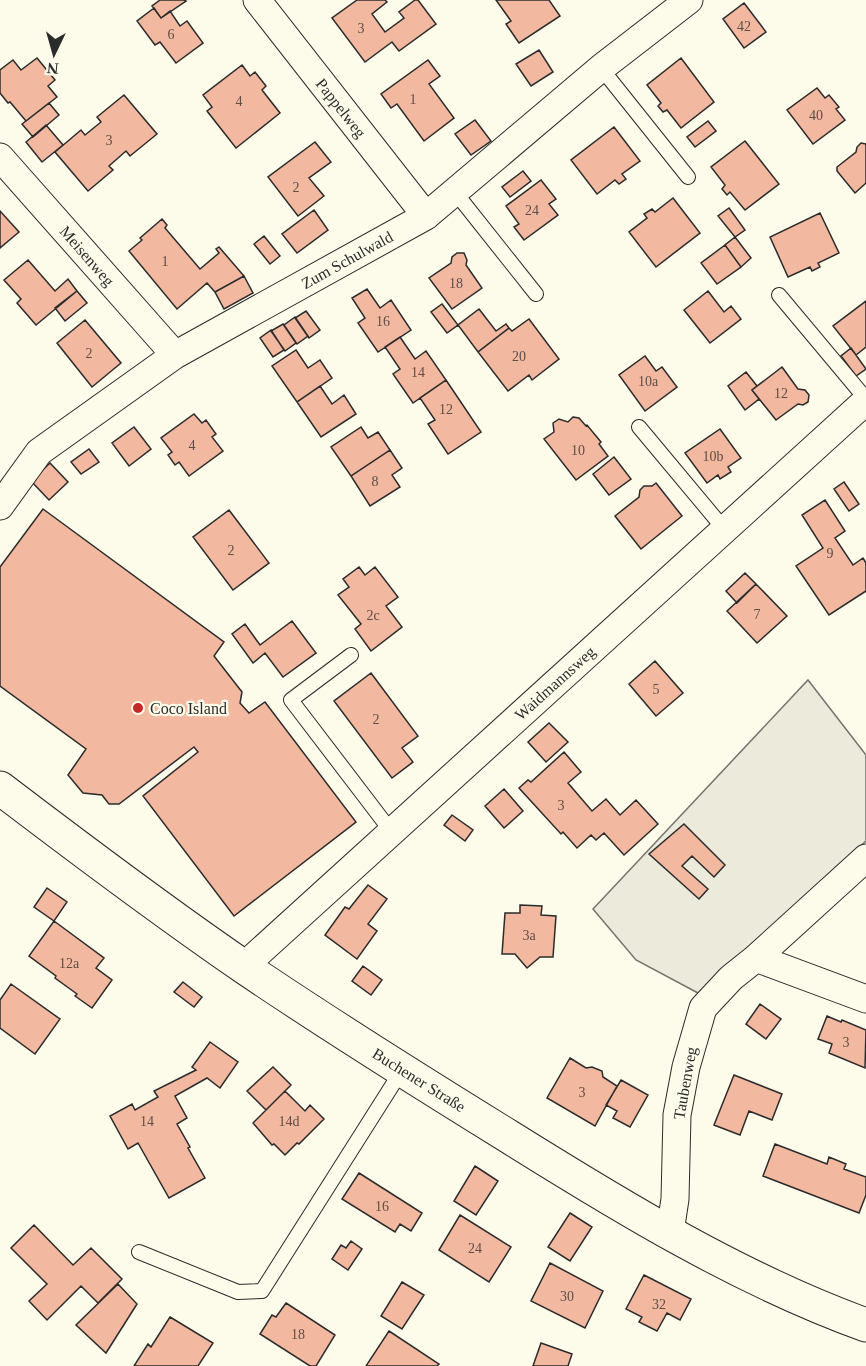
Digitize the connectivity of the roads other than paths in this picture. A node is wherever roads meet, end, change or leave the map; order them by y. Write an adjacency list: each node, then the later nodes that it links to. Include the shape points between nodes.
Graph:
1 (256, 0): 7 (street, Pappelweg)
2 (689, 0): 3 (street, Zum Schulwald)
3 (601, 68): 5 (lane); 6 (street, Zum Schulwald)
4 (0, 157): 10 (street, Meisenweg)
5 (688, 177)
6 (455, 192): 7 (street, Zum Schulwald); 8 (lane)
7 (426, 216): 10 (street, Zum Schulwald)
8 (536, 294)
9 (778, 295): 11 (lane)
10 (175, 355): 13 (street, Zum Schulwald, via 39,452)
11 (866, 400): 14 (street, Waidmannsweg)
12 (639, 427): 14 (lane)
13 (0, 506)
14 (725, 530): 17 (street, Waidmannsweg)
15 (351, 655): 17 (lane, via 291,700)
16 (0, 788): 20 (street, Buchener Straße)
17 (391, 831): 20 (street, Waidmannsweg)
18 (866, 858): 19 (street, Taubenweg)
19 (756, 958): 21 (street); 23 (street, Taubenweg, via 730,978 703,1008 697,1024 677,1115 675,1199)
20 (244, 966): 22 (street, Buchener Straße)
21 (866, 999)
22 (402, 1070): 23 (street, Buchener Straße, via 578,1180); 24 (lane, via 262,1291 238,1292)
23 (670, 1232): 25 (street, Buchener Straße, via 781,1290)
24 (139, 1252)
25 (866, 1325)

